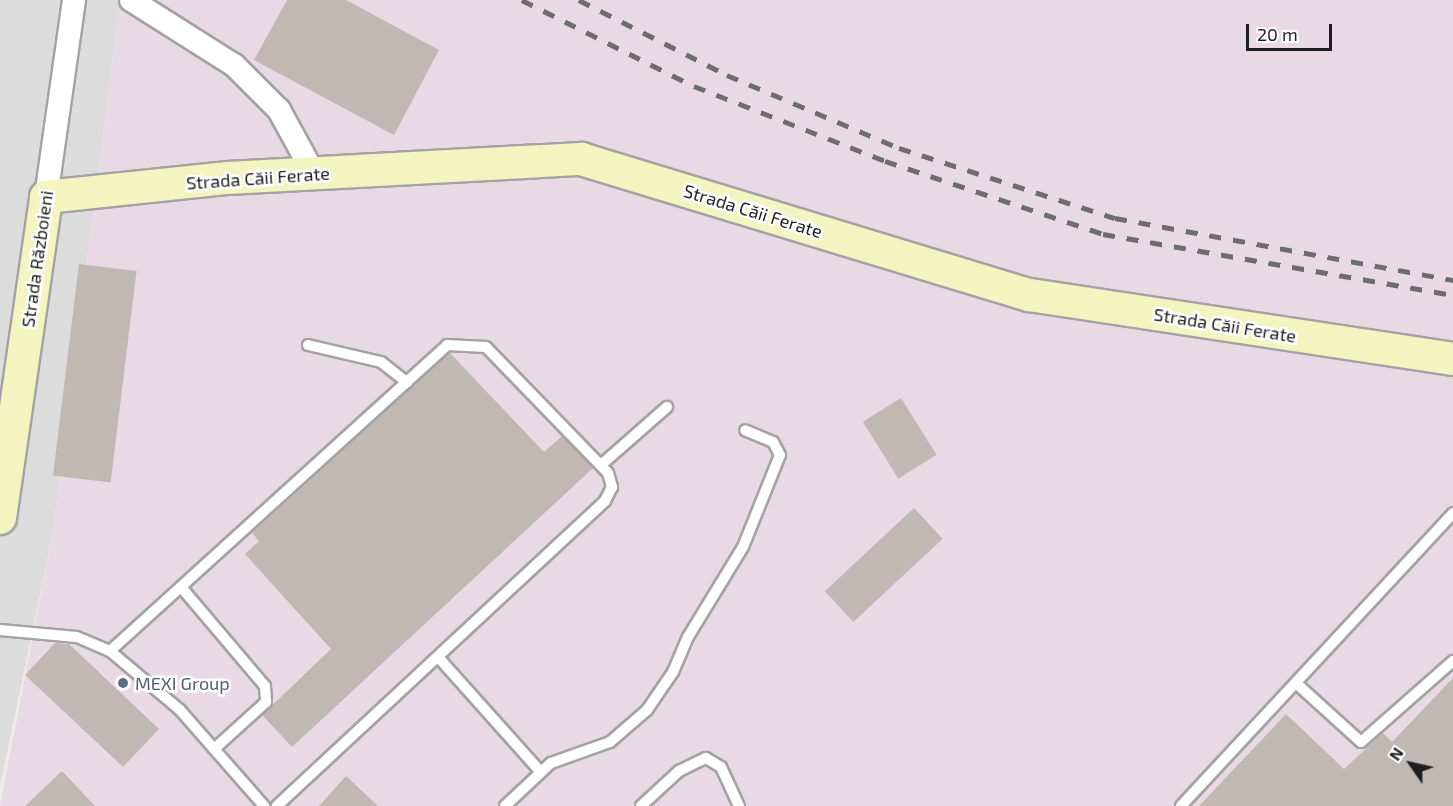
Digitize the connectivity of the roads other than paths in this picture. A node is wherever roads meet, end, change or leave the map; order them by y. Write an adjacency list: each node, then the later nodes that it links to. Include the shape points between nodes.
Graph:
1 (74, 0): 4 (street, Strada Războieni)
2 (131, 0): 3 (street, via 234,65 279,110)
3 (314, 174): 4 (street, Strada Căii Ferate); 6 (street, Strada Căii Ferate, via 581,159 1030,295)
4 (46, 197): 12 (street, Strada Războieni)
5 (308, 345): 7 (lane, via 381,362)
6 (1453, 359)
7 (407, 382): 10 (lane, via 447,345 486,346); 13 (lane)
8 (667, 407): 10 (lane)
9 (745, 430): 20 (lane, via 773,442 780,455 743,547 688,637 673,672 647,711 610,742 551,763)
10 (601, 465): 16 (lane, via 612,487 605,501)
11 (1453, 513): 18 (lane)
12 (0, 518)
13 (181, 587): 15 (lane); 19 (lane, via 265,686 266,702)
14 (0, 630): 15 (lane, via 77,637)
15 (110, 651): 19 (lane, via 180,710)
16 (438, 657): 20 (lane); 22 (lane)
17 (1453, 661): 18 (lane, via 1361,742)
18 (1297, 684): 26 (lane)
19 (214, 749): 21 (lane)
20 (541, 772): 23 (lane)
21 (264, 806)
22 (277, 806)
23 (505, 806)
24 (641, 806): 25 (lane, via 680,771 706,758 721,767)
25 (739, 806)
26 (1181, 806)

